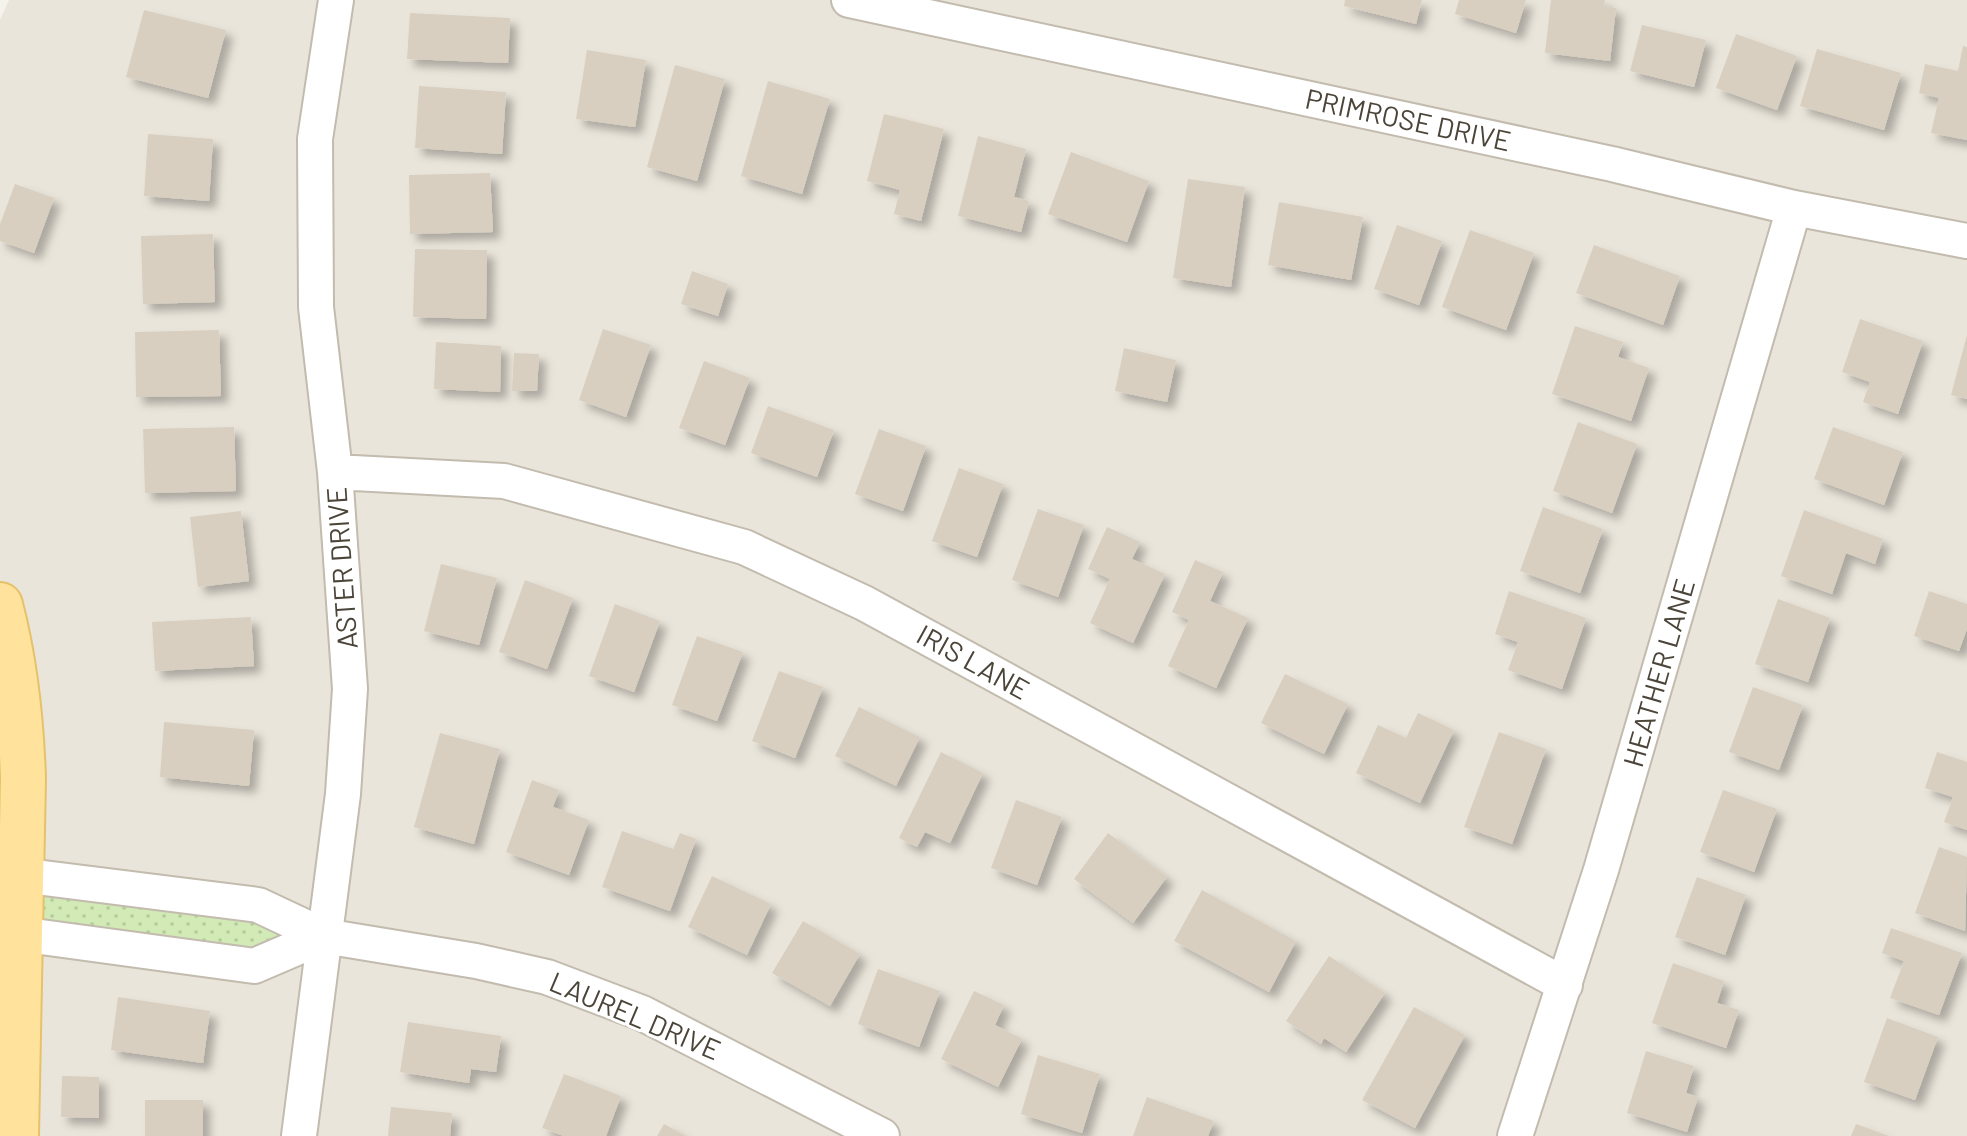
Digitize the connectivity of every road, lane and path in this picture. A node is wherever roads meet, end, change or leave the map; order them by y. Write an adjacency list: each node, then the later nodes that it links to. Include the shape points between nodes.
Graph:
1 (336, 0): 5 (street, ASTER DRIVE, via 315,139 316,307)
2 (849, 0): 3 (street, PRIMROSE DRIVE)
3 (1794, 208): 4 (street, PRIMROSE DRIVE); 10 (street, HEATHER LANE)
4 (1967, 241)
5 (335, 472): 9 (street, ASTER DRIVE, via 350,689 343,794); 10 (street, IRIS LANE, via 504,481 744,547 864,603)
6 (0, 605): 7 (main road, via 22,723)
7 (10, 880): 8 (main road); 9 (street, LAUREL DRIVE, via 258,905)
8 (10, 929): 9 (street, via 254,966); 11 (main road)
9 (324, 936): 12 (street, ASTER DRIVE); 13 (street, LAUREL DRIVE, via 547,977 642,1013)
10 (1565, 985): 14 (street, HEATHER LANE)
11 (16, 1136)
12 (299, 1136)
13 (882, 1136)
14 (1515, 1136)

